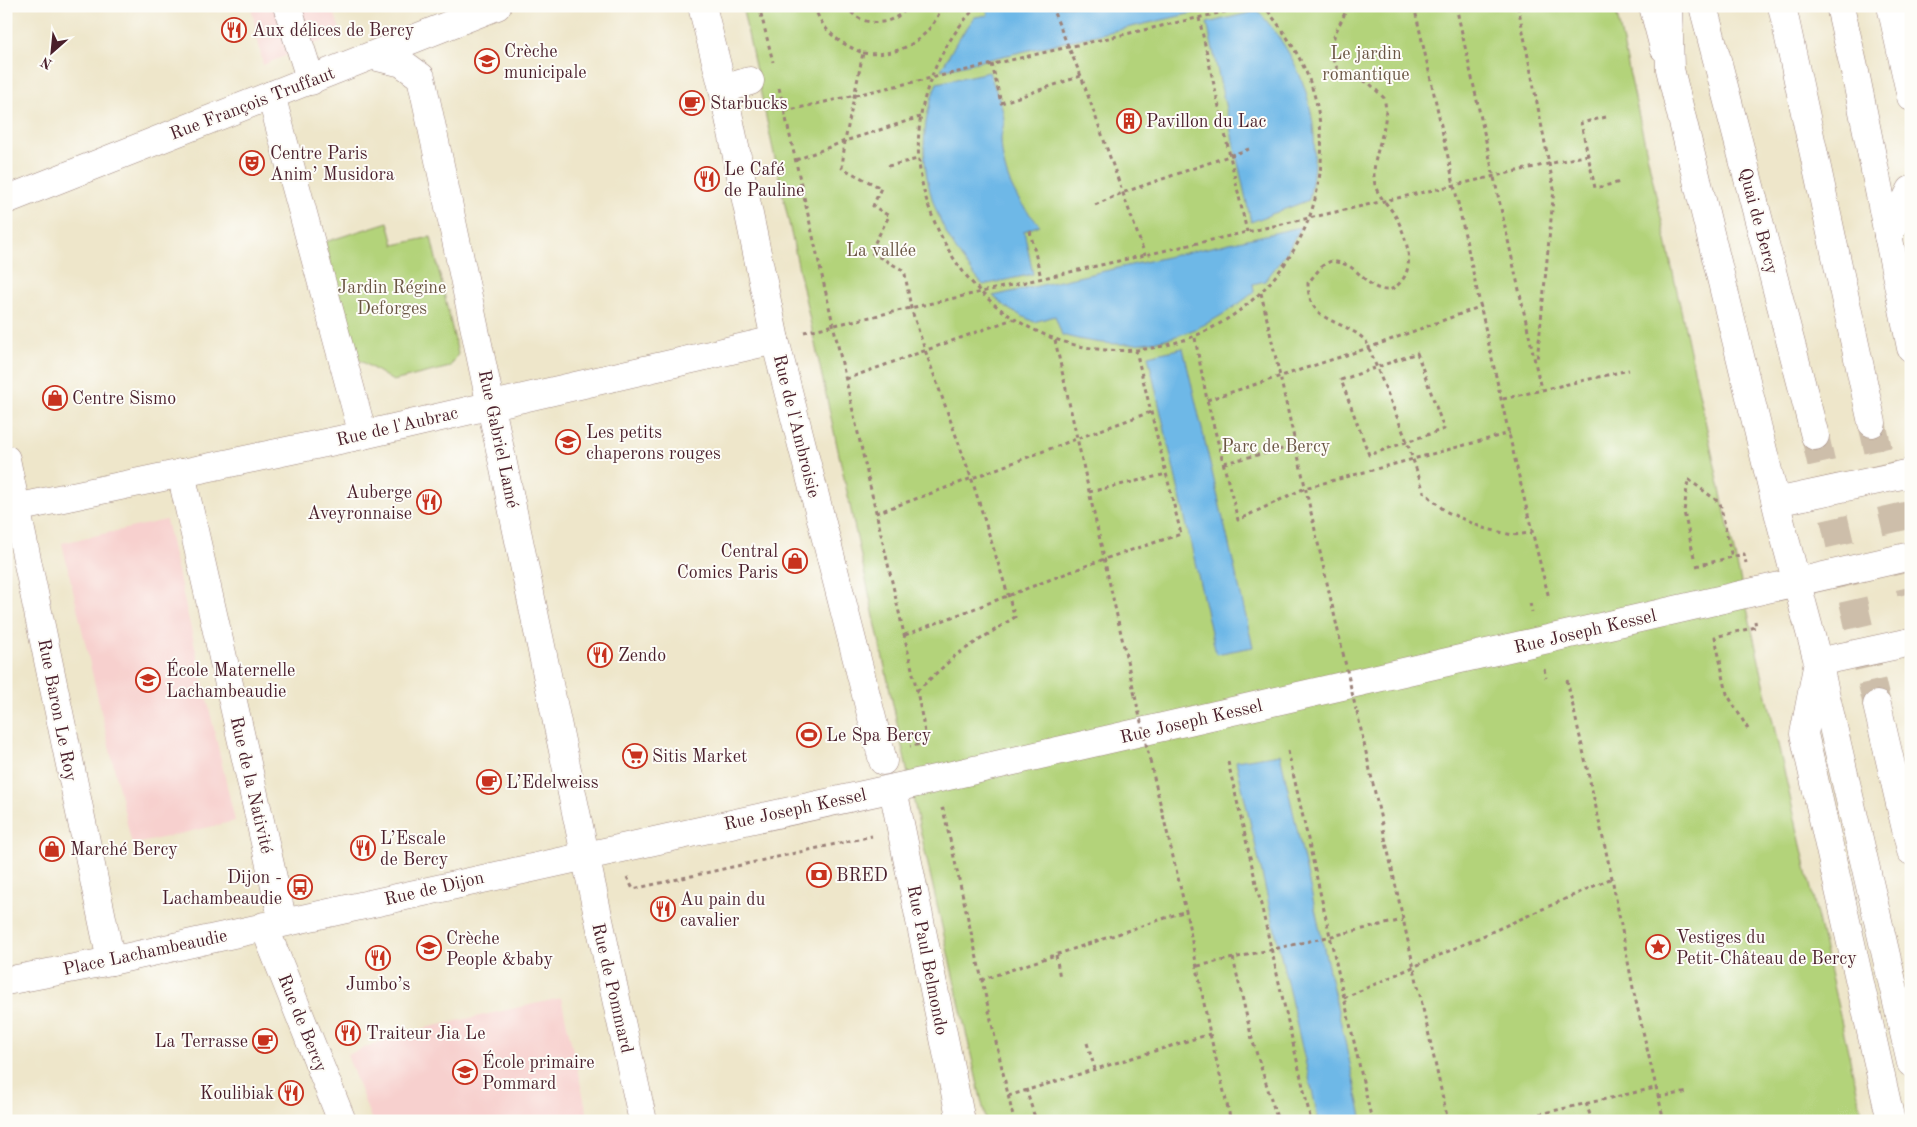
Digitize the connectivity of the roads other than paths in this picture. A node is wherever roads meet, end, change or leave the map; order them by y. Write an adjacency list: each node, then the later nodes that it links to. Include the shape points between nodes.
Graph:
1 (287, 6): 12 (street)
2 (497, 6): 10 (street, Rue François Truffaut)
3 (702, 6): 14 (street, Rue de l'Ambroisie)
4 (1653, 6): 11 (street)
5 (1668, 6): 11 (street)
6 (1702, 6): 25 (street, Quai de Bercy)
7 (1782, 6): 23 (street)
8 (1840, 6): 19 (street)
9 (1891, 6): 16 (street)
10 (373, 56): 12 (street, Rue François Truffaut); 22 (street, Rue Gabriel Lamé, via 402,62 422,77)
11 (1670, 69): 29 (street)
12 (311, 81): 15 (street, Rue François Truffaut)
13 (750, 81): 14 (street)
14 (723, 89): 20 (street, Rue de l'Ambroisie)
15 (271, 95): 18 (street, Rue François Truffaut); 24 (street)
16 (1911, 96)
17 (1911, 190): 19 (street)
18 (6, 200)
19 (1888, 236): 21 (street)
20 (775, 340): 22 (street, Rue de l'Aubrac); 36 (street, Rue de l'Ambroisie)
21 (1911, 348)
22 (492, 403): 24 (street, Rue de l'Aubrac); 39 (street, Rue Gabriel Lamé)
23 (1872, 423)
24 (363, 434): 28 (street, Rue de l'Aubrac)
25 (1815, 436)
26 (6, 459): 30 (street, Rue Baron Le Roy)
27 (1911, 473): 29 (street)
28 (181, 474): 30 (street, Rue de l'Aubrac); 40 (street, Rue de la Nativité)
29 (1776, 502): 32 (street)
30 (12, 509): 41 (street, Rue Baron Le Roy)
31 (1911, 556): 32 (street, Rue Joseph Kessel)
32 (1796, 583): 34 (street); 39 (street, Rue Joseph Kessel, via 935,779)
33 (1911, 642): 34 (street)
34 (1818, 662): 43 (street); 47 (street, via 1804,734)
35 (1877, 705): 38 (street)
36 (882, 757)
37 (898, 810): 46 (street, Rue Paul Belmondo)
38 (1911, 851)
39 (584, 855): 40 (street, Rue de Dijon); 45 (street, Rue de Pommard)
40 (274, 924): 41 (street, Place Lachambeaudie); 44 (street, Rue de Bercy)
41 (110, 960): 42 (street, Place Lachambeaudie)
42 (6, 981)
43 (1911, 1063)
44 (342, 1121)
45 (643, 1121)
46 (961, 1121)
47 (1891, 1121)

